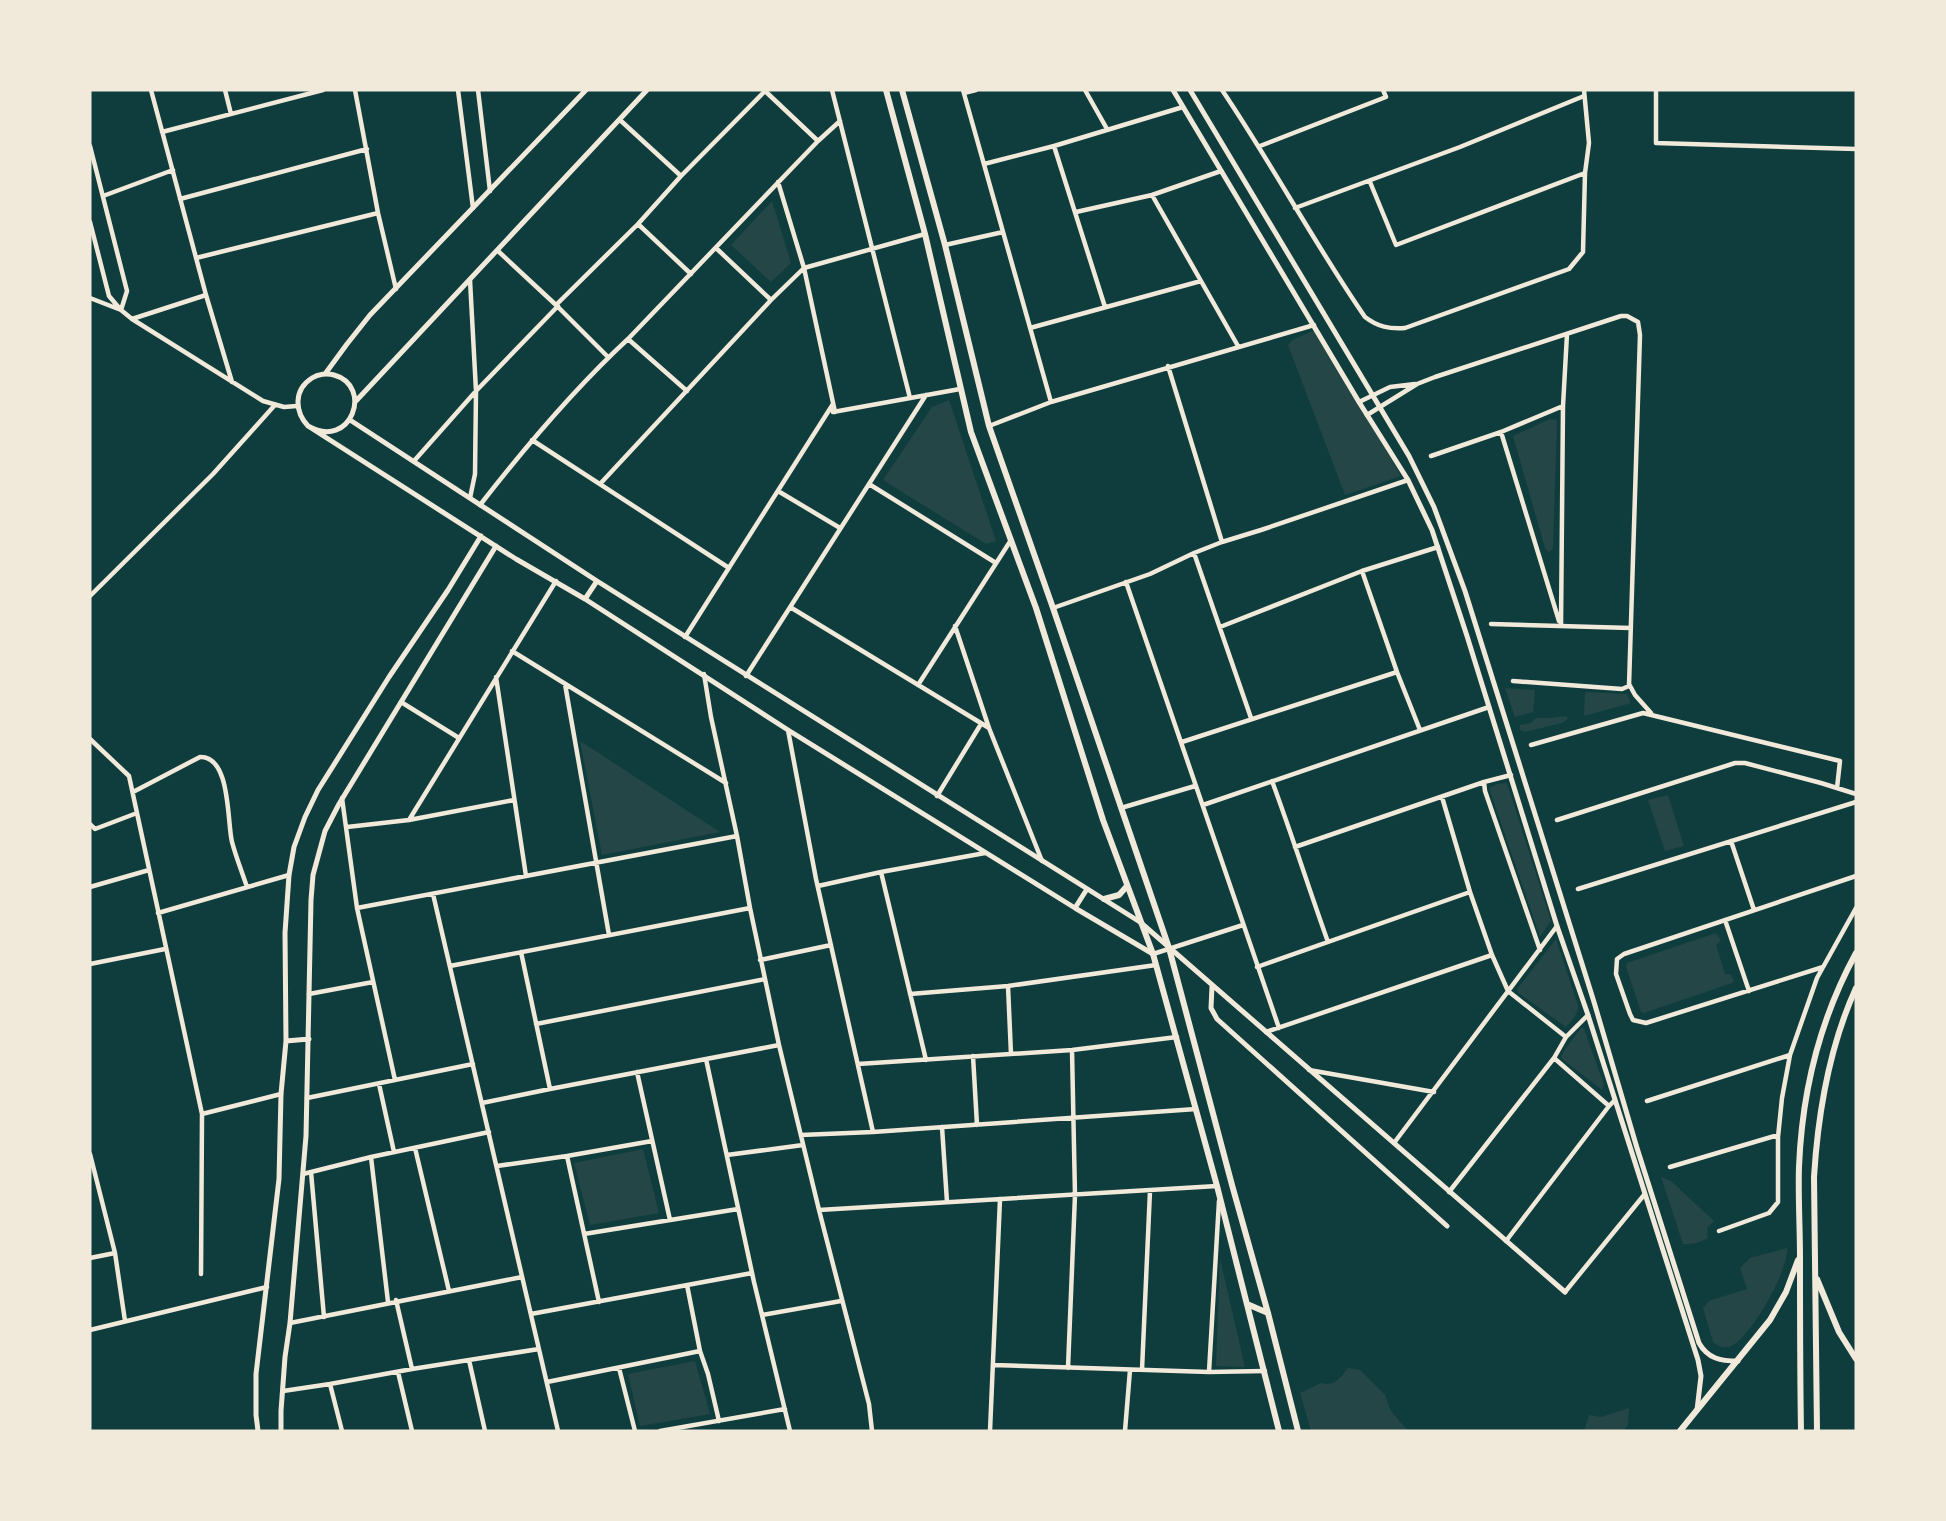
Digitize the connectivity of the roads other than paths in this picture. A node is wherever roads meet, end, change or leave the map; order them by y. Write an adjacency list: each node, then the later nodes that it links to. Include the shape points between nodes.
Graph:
1 (151, 90): 27 (street)
2 (225, 90): 23 (street)
3 (323, 90): 23 (street)
4 (356, 90): 33 (street)
5 (458, 90): 47 (street)
6 (478, 90): 43 (street)
7 (586, 90): 43 (street)
8 (647, 90): 24 (street)
9 (832, 90): 25 (street)
10 (886, 90): 54 (main road)
11 (902, 90): 55 (main road)
12 (976, 90): 20 (street)
13 (1085, 90): 26 (street)
14 (1173, 90): 22 (street)
15 (1190, 90): 86 (street)
16 (1222, 90): 31 (street)
17 (1383, 90): 31 (street, via 1386,97)
18 (1656, 90): 32 (street, via 1656,143)
19 (764, 91): 28 (street); 40 (street)
20 (964, 92): 34 (street)
21 (1584, 93): 39 (street, via 1589,143); 42 (street)
22 (1183, 107): 26 (street); 37 (street)
23 (231, 114): 27 (street)
24 (620, 120): 40 (street); 58 (street)
25 (840, 121): 28 (street); 57 (street)
26 (1107, 129): 30 (street)
27 (162, 132): 36 (street)
28 (818, 141): 41 (street)
29 (90, 146): 35 (street)
30 (1054, 146): 34 (street); 49 (street)
31 (1260, 146): 48 (street)
32 (1856, 148)
33 (367, 149): 46 (street); 50 (street)
34 (984, 164): 53 (street)
35 (96, 169): 38 (street); 45 (street)
36 (173, 170): 45 (street); 46 (street)
37 (1221, 171): 44 (street); 72 (street)
38 (90, 172)
39 (1585, 173): 42 (street, via 1396,245); 48 (street, via 1583,252 1569,269 1405,328 1385,328 1365,317)
40 (681, 176): 52 (street)
41 (778, 182): 56 (street); 60 (street)
42 (1370, 182): 48 (street)
43 (490, 191): 47 (street)
44 (1152, 195): 49 (street); 63 (street)
45 (104, 196): 70 (street, via 127,291)
46 (180, 199): 59 (street)
47 (473, 208): 64 (street)
48 (1296, 208)
49 (1076, 212): 69 (street)
50 (378, 213): 59 (street); 64 (street)
51 (90, 222): 70 (street, via 109,296)
52 (638, 224): 61 (street); 68 (street)
53 (1003, 232): 55 (street); 73 (street)
54 (925, 234): 57 (street); 82 (main road)
55 (945, 246): 101 (main road)
56 (716, 248): 61 (street); 67 (street)
57 (873, 250): 60 (street); 87 (street)
58 (498, 251): 62 (street); 68 (street)
59 (196, 258): 65 (street)
60 (804, 268): 67 (street); 91 (street)
61 (691, 274): 75 (street)
62 (470, 279): 83 (street); 88 (street)
63 (1201, 281): 69 (street); 76 (street)
64 (396, 288): 79 (street, via 358,329)
65 (206, 295): 71 (street); 80 (street)
66 (90, 298): 70 (street)
67 (771, 300): 84 (street)
68 (557, 306): 77 (street); 83 (street)
69 (1105, 307): 73 (street)
70 (121, 310): 71 (street)
71 (132, 320): 80 (street)
72 (1314, 325): 76 (street); 90 (street)
73 (1030, 328): 89 (street)
74 (1567, 334): 81 (street); 95 (street); 133 (street, via 1621,316 1633,318 1640,328)
75 (628, 339): 77 (street); 84 (street)
76 (1238, 346): 78 (street)
77 (608, 357): 103 (street)
78 (1168, 366): 89 (street); 115 (street)
79 (326, 374): 88 (street, via 346,382); 93 (street, via 304,384)
80 (232, 382): 92 (street)
81 (1418, 384): 86 (street, via 1390,387); 94 (street)
82 (960, 389): 85 (street); 114 (main road, via 970,432)
83 (476, 391): 105 (street); 110 (street, via 475,474)
84 (687, 391): 107 (street)
85 (926, 395): 87 (street); 108 (street)
86 (1372, 396): 90 (street); 94 (street)
87 (910, 398): 96 (street)
88 (355, 402): 99 (street)
89 (1051, 402): 101 (street)
90 (1359, 402): 98 (street)
91 (833, 404): 96 (street); 97 (street)
92 (274, 406): 93 (street); 125 (street, via 213,474)
93 (297, 406): 100 (street)
94 (1379, 406): 98 (street); 326 (street, via 1434,507 1465,591 1699,1343 1712,1357)
95 (1563, 406): 102 (street); 131 (street)
96 (835, 412): 97 (street)
97 (827, 413): 109 (street)
98 (1367, 415): 106 (street)
99 (350, 420): 100 (street, via 330,432); 105 (street)
100 (308, 426): 113 (street)
101 (989, 426): 128 (main road)
102 (1501, 432): 104 (street); 131 (street)
103 (531, 440): 107 (street); 111 (street)
104 (1431, 456)
105 (414, 462): 110 (street)
106 (1408, 480): 115 (street); 117 (street)
107 (600, 484): 120 (street)
108 (869, 484): 112 (street); 119 (street)
109 (778, 490): 112 (street); 120 (street)
110 (470, 498): 111 (street)
111 (480, 504): 123 (street)
112 (840, 528): 127 (street)
113 (481, 536): 116 (street); 186 (street, via 318,790 294,847)
114 (1011, 540): 119 (street); 190 (main road)
115 (1222, 542): 118 (street)
116 (496, 546): 122 (street); 144 (street)
117 (1438, 547): 121 (street); 145 (street)
118 (1194, 553): 124 (street); 132 (street)
119 (996, 563): 130 (street)
120 (729, 568): 134 (street)
121 (1362, 571): 132 (street); 136 (street)
122 (556, 581): 126 (street); 135 (street)
123 (597, 581): 126 (street); 134 (street)
124 (1126, 582): 128 (street); 154 (street)
125 (90, 596)
126 (585, 599): 137 (street)
127 (790, 607): 138 (street); 143 (street)
128 (1053, 608): 170 (main road)
129 (1491, 624): 131 (street)
130 (956, 626): 143 (street); 149 (street)
131 (1561, 626): 133 (street)
132 (1220, 627): 147 (street)
133 (1631, 628): 142 (street)
134 (685, 637): 138 (street)
135 (512, 651): 139 (street); 141 (street)
136 (1397, 672): 147 (street); 151 (street)
137 (704, 674): 150 (street); 159 (street)
138 (746, 675): 164 (street)
139 (496, 677): 152 (street); 167 (street)
140 (1513, 681): 142 (street, via 1622,689)
141 (565, 684): 159 (street); 182 (street)
142 (1629, 684): 146 (street)
143 (918, 685): 148 (street)
144 (401, 702): 152 (street); 166 (street)
145 (1489, 707): 151 (street); 156 (street)
146 (1652, 715): 155 (street, via 1643,713); 161 (street, via 1840,761)
147 (1251, 718): 154 (street)
148 (981, 724): 149 (street); 164 (street)
149 (989, 728): 183 (street)
150 (789, 729): 181 (street); 189 (street)
151 (1420, 730): 157 (street)
152 (459, 738): 172 (street)
153 (90, 739): 162 (street, via 129,776)
154 (1182, 742): 160 (street)
155 (1531, 745)
156 (1510, 775): 158 (street); 207 (street)
157 (1272, 782): 169 (street); 180 (street)
158 (1484, 782): 165 (street); 213 (street)
159 (726, 783): 178 (street)
160 (1195, 786): 169 (street); 170 (street)
161 (1837, 788): 163 (street); 173 (street, via 1735,763)
162 (133, 792): 171 (street); 192 (street, via 200,757 212,761 225,787 232,844)
163 (1856, 794)
164 (937, 796): 183 (street)
165 (1442, 797): 180 (street); 195 (street)
166 (342, 798): 175 (street); 231 (street, via 325,831 313,875)
167 (514, 800): 172 (street); 187 (street)
168 (1856, 802): 179 (street)
169 (1203, 805): 206 (street)
170 (1120, 808): 211 (main road)
171 (137, 813): 176 (street); 184 (street)
172 (409, 820): 175 (street)
173 (1557, 820)
174 (90, 824): 176 (street)
175 (347, 827): 198 (street)
176 (95, 829): 177 (street)
177 (90, 836)
178 (737, 836): 182 (street); 199 (street)
179 (1731, 841): 194 (street); 202 (street)
180 (1295, 847): 209 (street)
181 (988, 852): 185 (street); 200 (street)
182 (597, 861): 187 (street); 208 (street)
183 (1042, 861): 193 (street)
184 (149, 870): 191 (street); 203 (street)
185 (881, 872): 189 (street); 232 (street)
186 (289, 875): 192 (street); 240 (street)
187 (526, 876): 196 (street)
188 (1856, 876): 202 (street)
189 (818, 886): 210 (street)
190 (1128, 886): 197 (main road, via 1119,895); 205 (main road)
191 (90, 887)
192 (247, 887): 203 (street)
193 (1087, 889): 197 (street); 200 (street)
194 (1578, 889)
195 (1470, 892): 209 (street); 217 (street)
196 (433, 894): 198 (street); 221 (street)
197 (1104, 899): 205 (street)
198 (357, 908): 225 (street)
199 (750, 908): 208 (street); 218 (street)
200 (1076, 908): 216 (street)
201 (1856, 908): 223 (street)
202 (1754, 910): 204 (street)
203 (158, 913): 212 (street)
204 (1725, 920): 230 (street); 230 (street, via 1619,956 1616,974 1633,1020 1642,1023)
205 (1140, 922): 211 (street); 216 (main road)
206 (1243, 926): 211 (street); 222 (street)
207 (1557, 927): 213 (street); 233 (street)
208 (609, 935): 214 (street)
209 (1328, 942): 222 (street)
210 (831, 945): 218 (street); 250 (street)
211 (1169, 948): 216 (street); 227 (street); 315 (main road)
212 (165, 949): 219 (street); 263 (street)
213 (1540, 950): 229 (street)
214 (521, 952): 221 (street); 234 (street)
215 (1856, 953): 300 (main road, via 1827,1016 1809,1081 1799,1166)
216 (1153, 954): 220 (main road)
217 (1492, 955): 229 (street); 235 (street)
218 (760, 960): 224 (street)
219 (90, 964)
220 (1156, 965): 226 (street); 237 (main road)
221 (450, 966): 249 (street)
222 (1257, 967): 235 (street)
223 (1823, 967): 230 (street); 244 (street)
224 (765, 979): 234 (street); 241 (street)
225 (373, 982): 231 (street); 253 (street)
226 (1008, 986): 232 (street); 243 (street)
227 (1212, 986): 236 (street); 295 (street, via 1211,1008 1217,1019)
228 (1856, 988): 304 (main road, via 1833,1054 1820,1115 1814,1178)
229 (1508, 991): 238 (street); 256 (street)
230 (1749, 991)
231 (309, 994): 239 (street)
232 (910, 994): 248 (street)
233 (1588, 1015): 238 (street); 261 (street)
234 (536, 1024): 255 (street)
235 (1279, 1028): 236 (street)
236 (1266, 1032): 251 (street)
237 (1177, 1037): 242 (street); 262 (main road)
238 (1566, 1037): 246 (street)
239 (309, 1039): 240 (street); 258 (street)
240 (286, 1041): 257 (street)
241 (779, 1045): 247 (street); 269 (street)
242 (1072, 1050): 243 (street); 264 (street)
243 (1011, 1054): 245 (street)
244 (1790, 1055): 259 (street); 270 (street)
245 (973, 1056): 248 (street); 265 (street)
246 (1554, 1058): 261 (street); 286 (street)
247 (706, 1059): 252 (street); 277 (street)
248 (926, 1059): 250 (street)
249 (473, 1064): 253 (street); 260 (street)
250 (858, 1064): 268 (street)
251 (1310, 1070): 256 (street); 272 (street)
252 (637, 1072): 255 (street); 271 (street)
253 (395, 1080): 254 (street)
254 (380, 1084): 258 (street); 275 (street)
255 (550, 1089): 260 (street)
256 (1434, 1092): 272 (street)
257 (281, 1094): 263 (street); 307 (street, via 279,1179)
258 (307, 1098): 283 (street)
259 (1647, 1101)
260 (482, 1103): 267 (street)
261 (1612, 1104): 288 (street); 298 (street)
262 (1196, 1108): 264 (street); 284 (main road)
263 (202, 1114): 303 (street)
264 (1074, 1118): 265 (street); 287 (street)
265 (977, 1125): 266 (street)
266 (942, 1127): 268 (street); 291 (street)
267 (489, 1132): 274 (street); 280 (street)
268 (873, 1132): 269 (street)
269 (801, 1135): 273 (street)
270 (1778, 1135): 281 (street); 296 (street, via 1776,1206)
271 (652, 1141): 278 (street); 294 (street)
272 (1394, 1143): 286 (street)
273 (803, 1145): 277 (street); 293 (street)
274 (415, 1148): 275 (street); 308 (street)
275 (394, 1152): 279 (street)
276 (90, 1154): 299 (street)
277 (727, 1155): 292 (street)
278 (567, 1156): 280 (street); 297 (street)
279 (371, 1157): 282 (street); 312 (street)
280 (497, 1166): 305 (street)
281 (1670, 1167)
282 (311, 1172): 283 (street); 318 (street)
283 (303, 1174): 320 (street)
284 (1217, 1186): 285 (street); 289 (main road)
285 (1150, 1191): 287 (street); 332 (street)
286 (1449, 1192): 298 (street)
287 (1075, 1195): 290 (street); 329 (street)
288 (1644, 1195): 309 (street); 340 (street, via 1698,1360 1701,1376)
289 (1219, 1196): 314 (main road); 335 (street)
290 (1000, 1199): 291 (street); 327 (street)
291 (947, 1202): 293 (street)
292 (738, 1209): 294 (street); 302 (street)
293 (819, 1210): 311 (street)
294 (670, 1220): 297 (street)
295 (1447, 1226)
296 (1719, 1231)
297 (584, 1234): 313 (street)
298 (1506, 1241): 309 (street)
299 (116, 1253): 301 (street); 319 (street)
300 (1800, 1253): 326 (main road, via 1779,1306); 357 (main road)
301 (90, 1258)
302 (752, 1273): 306 (street); 317 (street)
303 (201, 1274)
304 (1815, 1274): 324 (main road, via 1839,1332); 358 (main road)
305 (522, 1277): 308 (street); 316 (street)
306 (687, 1286): 313 (street); 323 (street)
307 (267, 1287): 319 (street); 342 (street, via 256,1374)
308 (449, 1291): 310 (street)
309 (1565, 1292)
310 (396, 1300): 312 (street); 330 (street)
311 (841, 1301): 317 (street); 351 (street)
312 (388, 1302): 318 (street)
313 (599, 1302): 316 (street)
314 (1246, 1304): 315 (main road); 333 (main road)
315 (1268, 1312): 355 (main road)
316 (531, 1314): 322 (street)
317 (762, 1315): 339 (street)
318 (324, 1317): 320 (street)
319 (125, 1322): 321 (street)
320 (290, 1323): 338 (street)
321 (90, 1330)
322 (539, 1349): 325 (street); 336 (street)
323 (700, 1352): 328 (street); 341 (street)
324 (1856, 1359)
325 (469, 1360): 330 (street); 346 (street)
326 (1738, 1361): 340 (main road)
327 (993, 1365): 329 (street); 352 (street)
328 (619, 1368): 336 (street); 348 (street)
329 (1068, 1368): 331 (street)
330 (412, 1369): 334 (street)
331 (1130, 1370): 332 (street); 353 (street)
332 (1142, 1370): 335 (street)
333 (1264, 1371): 335 (street); 354 (main road)
334 (398, 1372): 337 (street); 345 (street)
335 (1209, 1372)
336 (547, 1382): 347 (street)
337 (330, 1384): 338 (street); 344 (street)
338 (283, 1391): 343 (street)
339 (785, 1409): 341 (street); 350 (street)
340 (1697, 1410): 356 (main road)
341 (719, 1421): 349 (street)
342 (258, 1431)
343 (281, 1431)
344 (342, 1431)
345 (412, 1431)
346 (485, 1431)
347 (558, 1431)
348 (635, 1431)
349 (660, 1431)
350 (790, 1431)
351 (872, 1431)
352 (990, 1431)
353 (1125, 1431)
354 (1279, 1431)
355 (1298, 1431)
356 (1680, 1431)
357 (1801, 1431)
358 (1817, 1431)

